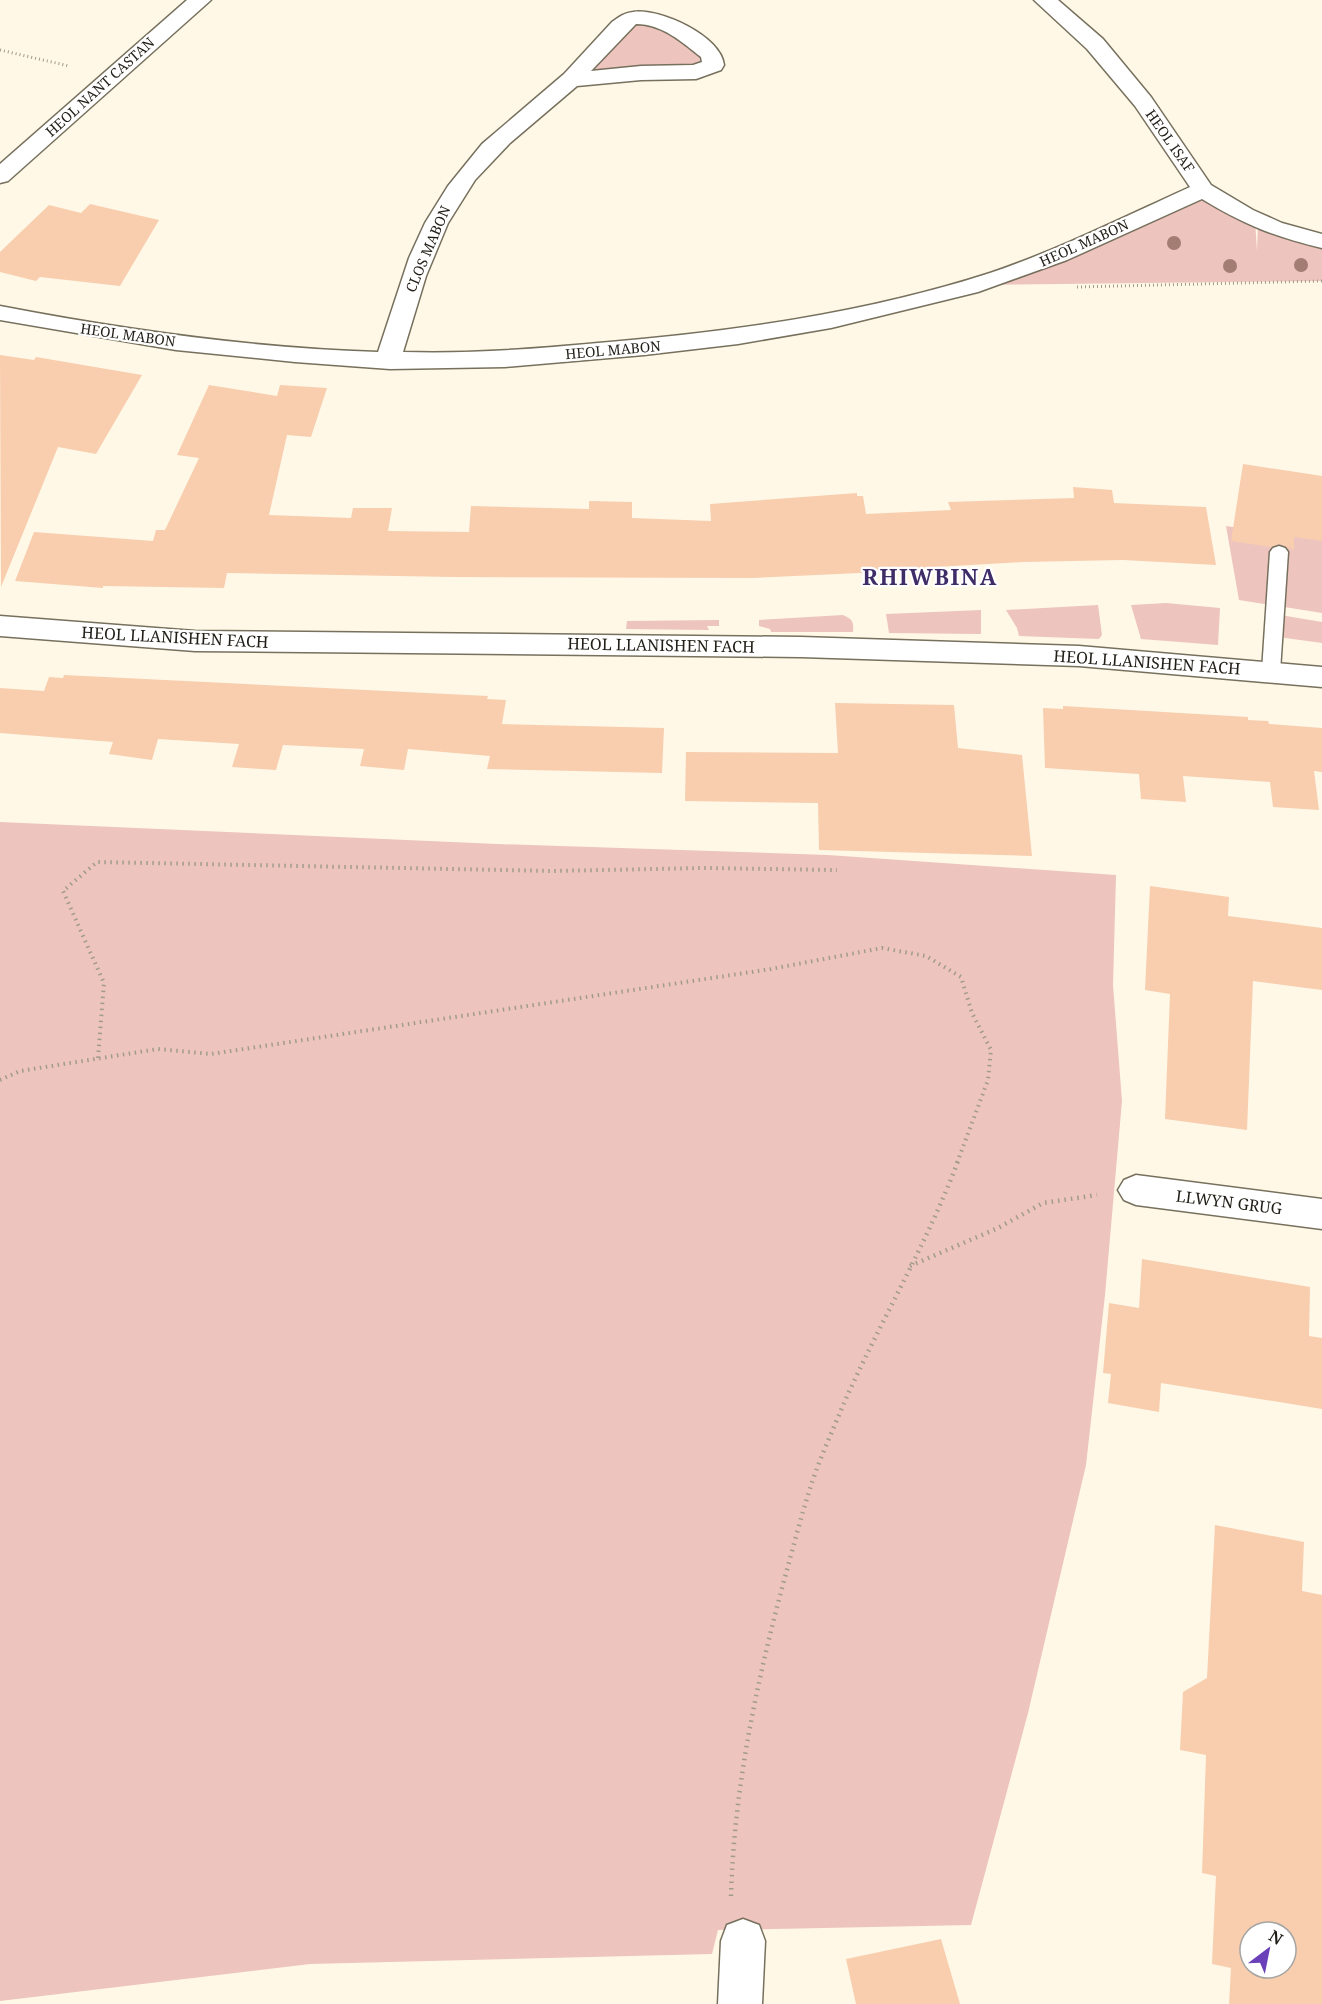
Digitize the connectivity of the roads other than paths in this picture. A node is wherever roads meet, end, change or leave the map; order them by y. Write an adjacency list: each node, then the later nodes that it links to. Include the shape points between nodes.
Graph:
1 (200, 0): 4 (street, HEOL NANT CASTAN)
2 (1045, 0): 5 (street, HEOL ISAF, via 1102,52 1143,102)
3 (572, 80): 3 (street, CLOS MABON, via 629,18 652,18 683,32 712,55 713,65 696,72); 8 (street, CLOS MABON, via 481,159 442,210 416,269)
4 (0, 176)
5 (1203, 190): 6 (street, HEOL ISAF, via 1264,224); 8 (street, HEOL MABON, via 1024,269 970,287 809,326 630,349 478,360)
6 (1322, 241)
7 (0, 313): 8 (street, HEOL MABON, via 148,339)
8 (390, 361)
9 (1279, 552): 11 (lane)
10 (0, 626): 11 (street, HEOL LLANISHEN FACH, via 195,641 801,647 1067,656)
11 (1271, 671): 12 (street, HEOL LLANISHEN FACH)
12 (1322, 677)
13 (1136, 1190): 14 (street, LLWYN GRUG)
14 (1322, 1214)
15 (743, 1941): 16 (street)
16 (740, 2004)

